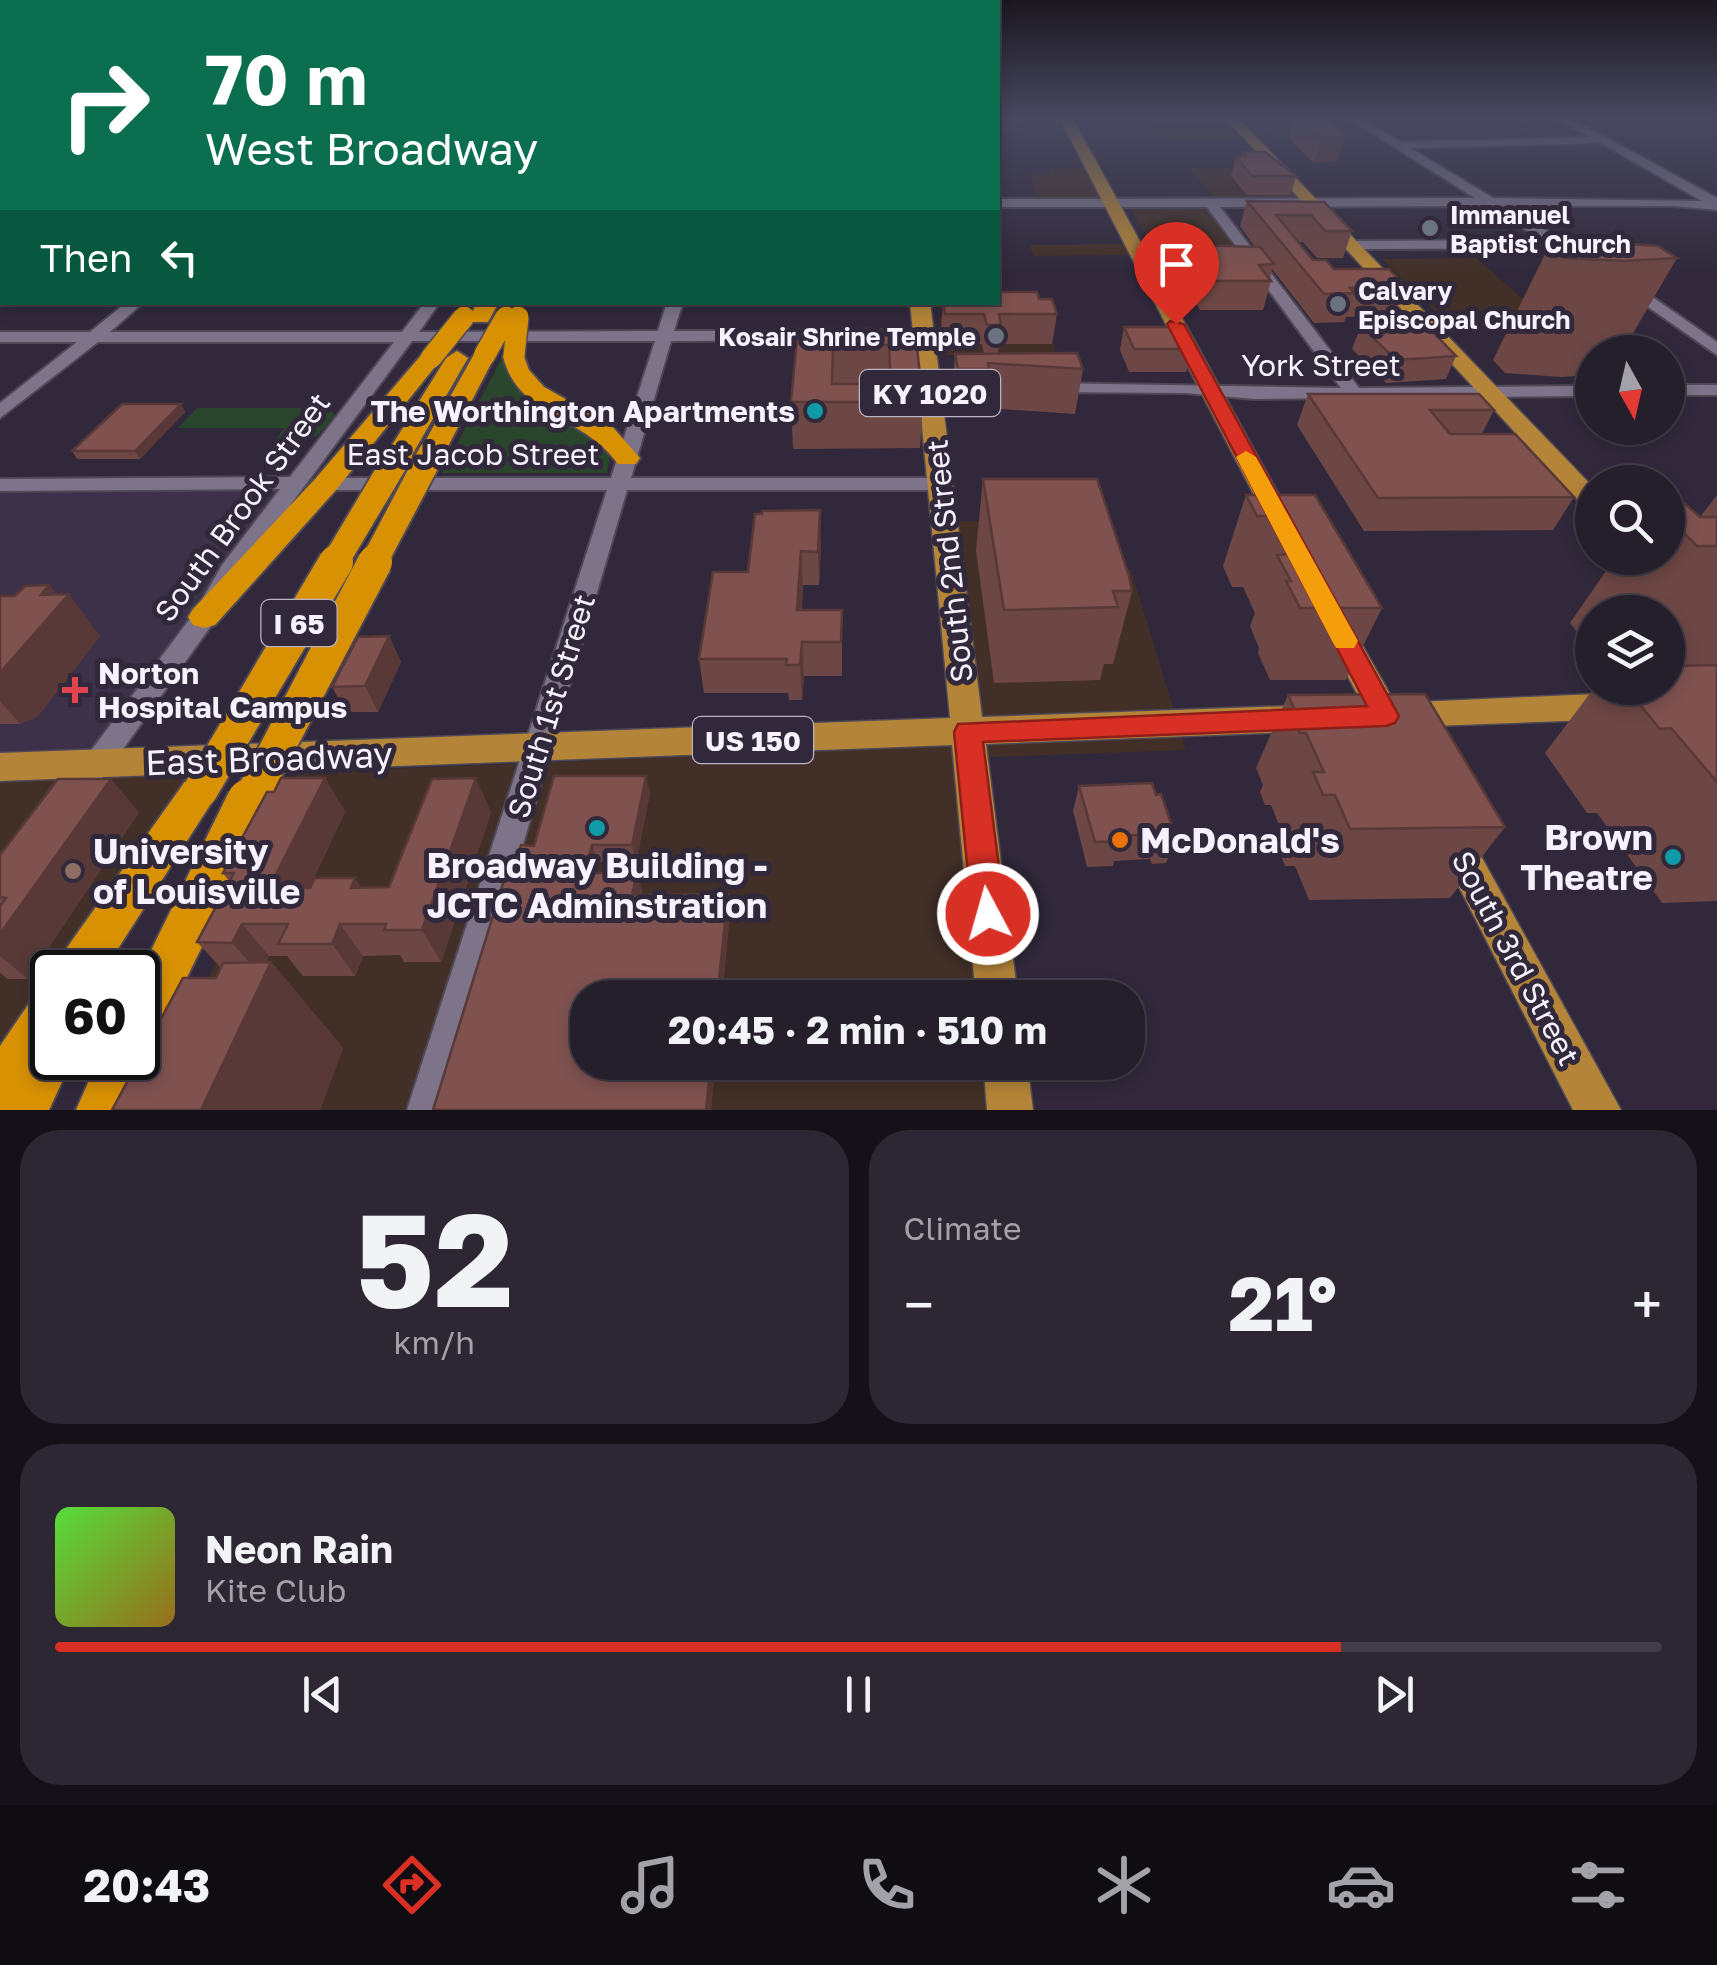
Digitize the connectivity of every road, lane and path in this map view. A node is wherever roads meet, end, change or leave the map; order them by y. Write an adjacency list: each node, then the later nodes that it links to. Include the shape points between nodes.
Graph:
1 (1094, 171): 5 (main road)
2 (1282, 171): 7 (main road)
3 (1441, 171): 8 (street)
4 (1656, 171): 10 (street)
5 (1111, 202): 6 (street); 9 (street); 28 (main road)
6 (1211, 202): 7 (street); 30 (street)
7 (1312, 202): 8 (street); 11 (main road)
8 (1492, 202): 10 (street); 12 (street)
9 (1000, 203)
10 (1717, 205)
11 (1352, 244): 12 (street); 31 (main road)
12 (1560, 244): 23 (street)
13 (132, 305): 21 (street)
14 (431, 305): 18 (street, South Brook Street)
15 (674, 305): 22 (street, South 1st Street)
16 (920, 305): 39 (main road, South 2nd Street / KY 1020, via 915,336 939,388)
17 (496, 310): 24 (highway, I 65); 33 (highway, I 65, bridge, via 484,356); 34 (highway, bridge, via 515,366 532,389 610,436)
18 (408, 336): 21 (street); 22 (street); 36 (street, South Brook Street)
19 (852, 336): 22 (street)
20 (0, 337): 21 (street)
21 (95, 337): 32 (street)
22 (664, 337): 34 (street, South 1st Street)
23 (1717, 350)
24 (444, 358): 33 (highway, I 65); 37 (highway)
25 (1020, 388): 28 (street, York Street)
26 (1685, 390): 27 (street)
27 (1717, 390)
28 (1213, 392): 30 (street, York Street); 31 (street, via 1256,404 1332,410 1440,408); 41 (main road)
29 (1575, 392): 31 (street, York Street)
30 (1354, 394): 31 (street, York Street)
31 (1492, 394): 35 (main road)
32 (0, 412)
33 (415, 454): 51 (highway, I 65, bridge); 54 (highway, I 65, bridge)
34 (627, 458): 38 (street, South 1st Street)
35 (1575, 482)
36 (294, 483): 40 (street); 43 (street, South Brook Street)
37 (326, 484): 38 (street, East Jacob Street); 43 (highway)
38 (620, 484): 39 (street, East Jacob Street); 47 (street, South 1st Street)
39 (940, 484): 46 (main road, South 2nd Street / KY 1020)
40 (0, 485)
41 (1299, 557)
42 (1325, 606): 45 (main road)
43 (204, 617): 49 (street, South Brook Street)
44 (1648, 706): 45 (main road, US 150)
45 (1386, 716): 46 (main road, US 150); 48 (main road)
46 (968, 732): 47 (main road, US 150); 57 (main road, South 2nd Street / KY 1020)
47 (539, 748): 49 (main road, East Broadway / US 150); 67 (street, South 1st Street)
48 (1410, 760)
49 (97, 764): 50 (main road, East Broadway / US 150); 52 (street, South Brook Street)
50 (0, 768)
51 (200, 791): 55 (highway); 56 (highway, I 65)
52 (70, 800)
53 (1437, 811): 69 (main road, South 3rd Street)
54 (236, 826): 58 (highway, I 65, bridge); 66 (highway, bridge)
55 (92, 950)
56 (105, 950)
57 (996, 980)
58 (160, 982)
59 (30, 1042): 63 (highway)
60 (38, 1080): 64 (highway)
61 (114, 1080): 65 (highway)
62 (1007, 1080): 68 (main road)
63 (0, 1089)
64 (23, 1110)
65 (101, 1110)
66 (134, 1110)
67 (426, 1110)
68 (1010, 1110)
69 (1598, 1110)

